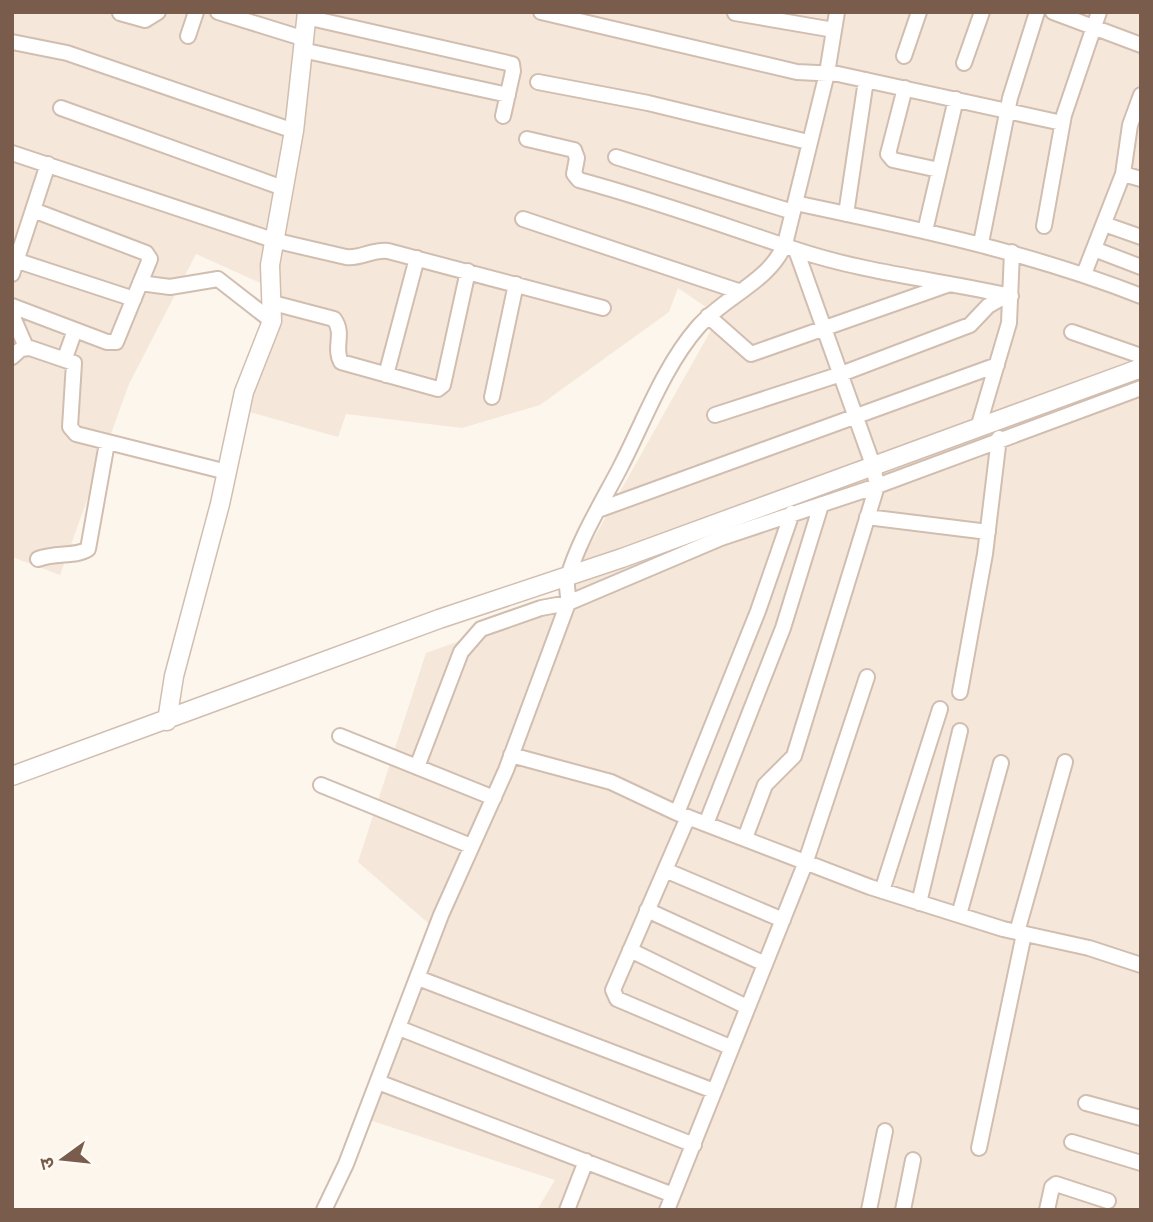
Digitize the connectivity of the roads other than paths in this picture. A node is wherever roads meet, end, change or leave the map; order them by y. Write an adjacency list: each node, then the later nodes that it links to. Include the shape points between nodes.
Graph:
1 (158, 12): 11 (street, via 145,20)
2 (196, 12): 17 (street)
3 (218, 12): 19 (street)
4 (541, 12): 14 (street)
5 (837, 12): 16 (street)
6 (919, 12): 21 (street)
7 (982, 12): 22 (street)
8 (1037, 12): 31 (street)
9 (1053, 12): 15 (street)
10 (1099, 12): 15 (street)
11 (120, 13)
12 (735, 13): 16 (street)
13 (306, 14): 19 (street); 28 (street, via 512,64)
14 (602, 19): 23 (street, via 797,72)
15 (1093, 28): 20 (street); 33 (street)
16 (834, 30): 23 (street)
17 (188, 36)
18 (12, 42): 34 (street, via 67,53)
19 (302, 44): 28 (street); 34 (street)
20 (1141, 45)
21 (904, 56)
22 (964, 63)
23 (827, 73): 24 (street); 36 (street)
24 (866, 80): 26 (street); 46 (street)
25 (538, 82): 36 (street)
26 (905, 88): 29 (street); 40 (street, via 888,154 893,160)
27 (1141, 94): 41 (street, via 1130,125)
28 (508, 95): 32 (street)
29 (956, 99): 31 (street); 40 (street)
30 (61, 108): 43 (street)
31 (1007, 110): 33 (street); 53 (street)
32 (503, 116)
33 (1062, 123): 49 (street)
34 (294, 131): 43 (street)
35 (527, 139): 54 (street, via 573,150 577,158 574,174 579,180 657,201)
36 (808, 142): 44 (street)
37 (12, 153): 39 (street)
38 (617, 157): 44 (street)
39 (48, 164): 45 (street); 52 (street)
40 (939, 170): 50 (street)
41 (1123, 174): 42 (street); 48 (street)
42 (1141, 179)
43 (283, 188): 52 (street)
44 (794, 208): 46 (street); 54 (street)
45 (33, 210): 58 (street); 62 (street, via 146,253 150,259)
46 (846, 214): 50 (street)
47 (523, 219): 65 (street)
48 (1104, 224): 51 (street); 55 (street)
49 (1044, 226)
50 (925, 231): 53 (street)
51 (1141, 237)
52 (273, 240): 57 (street, via 346,257 377,250); 69 (street, via 269,278)
53 (981, 243): 56 (street)
54 (790, 247): 64 (street); 65 (street, via 765,275); 75 (street)
55 (1094, 250): 59 (street); 61 (street)
56 (1012, 252): 61 (street); 66 (street)
57 (417, 258): 60 (street); 85 (street)
58 (14, 264): 68 (street)
59 (1141, 267)
60 (467, 271): 63 (street); 85 (street, via 441,388)
61 (1084, 274): 67 (street)
62 (140, 282): 68 (street); 74 (street, via 170,287 218,279)
63 (516, 284): 71 (street); 87 (street)
64 (952, 284): 66 (street); 75 (street)
65 (738, 291): 73 (street)
66 (1009, 295): 82 (street, via 1009,323); 84 (street, via 988,306 970,325)
67 (1141, 296)
68 (134, 299): 76 (street, via 116,342)
69 (273, 303): 74 (street); 85 (street, via 334,319 341,330 341,362)
70 (12, 306): 76 (street)
71 (603, 308)
72 (12, 314): 78 (street)
73 (708, 316): 75 (street, via 751,354); 96 (street, via 669,371)
74 (272, 321): 93 (street, via 244,392)
75 (824, 328): 84 (street)
76 (75, 330): 81 (street)
77 (1072, 332): 79 (street)
78 (26, 347): 80 (street); 81 (street)
79 (1141, 356)
80 (12, 358)
81 (65, 358): 92 (street, via 75,367 71,431)
82 (997, 365): 89 (street); 90 (street)
83 (1141, 368): 90 (street)
84 (841, 374): 88 (street); 89 (street)
85 (386, 375)
86 (1141, 388): 91 (street)
87 (492, 397)
88 (715, 415)
89 (856, 417): 94 (street); 96 (street)
90 (978, 428): 94 (street)
91 (999, 438): 94 (street); 99 (street)
92 (107, 443): 93 (street); 100 (street, via 88,549)
93 (227, 472): 105 (street, via 174,676)
94 (875, 476): 95 (street); 98 (street); 101 (street, via 622,558)
95 (821, 505): 97 (street); 116 (street, via 783,628)
96 (598, 510): 101 (street)
97 (792, 513): 101 (street); 115 (street)
98 (867, 517): 99 (street); 117 (street, via 794,756 765,785)
99 (988, 532): 103 (street)
100 (38, 559)
101 (568, 589): 105 (street, via 439,619); 108 (street); 111 (street, via 474,634 461,652)
102 (867, 677): 119 (street)
103 (960, 692)
104 (940, 709): 121 (street)
105 (167, 721): 112 (street)
106 (960, 731): 122 (street)
107 (340, 736): 111 (street)
108 (511, 755): 114 (street); 115 (street, via 611,782)
109 (1001, 762): 124 (street)
110 (1065, 762): 126 (street)
111 (417, 767): 114 (street)
112 (12, 776)
113 (321, 785): 118 (street)
114 (494, 798): 118 (street)
115 (682, 815): 116 (street); 120 (street)
116 (706, 824): 117 (street)
117 (745, 838): 119 (street)
118 (471, 846): 130 (street)
119 (805, 864): 121 (street); 125 (street)
120 (665, 870): 123 (street); 125 (street)
121 (882, 891): 122 (street)
122 (919, 903): 124 (street)
123 (647, 909): 127 (street); 128 (street)
124 (959, 915): 126 (street)
125 (783, 920): 128 (street)
126 (1021, 933): 129 (street); 141 (street)
127 (630, 950): 131 (street); 133 (street, via 613,990 617,999)
128 (765, 964): 131 (street)
129 (1141, 965)
130 (418, 978): 132 (street); 135 (street)
131 (747, 1007): 133 (street)
132 (399, 1028): 134 (street); 140 (street)
133 (730, 1047): 135 (street)
134 (378, 1082): 143 (street); 147 (street)
135 (714, 1091): 140 (street)
136 (1086, 1103): 137 (street)
137 (1141, 1118)
138 (884, 1132): 150 (street)
139 (1072, 1142): 144 (street)
140 (694, 1145): 145 (street)
141 (979, 1148)
142 (913, 1160): 151 (street)
143 (586, 1161): 145 (street); 148 (street)
144 (1141, 1163)
145 (673, 1195): 149 (street)
146 (1108, 1201): 152 (street, via 1056,1184)
147 (324, 1210)
148 (567, 1210)
149 (667, 1210)
150 (869, 1210)
151 (903, 1210)
152 (1047, 1210)

